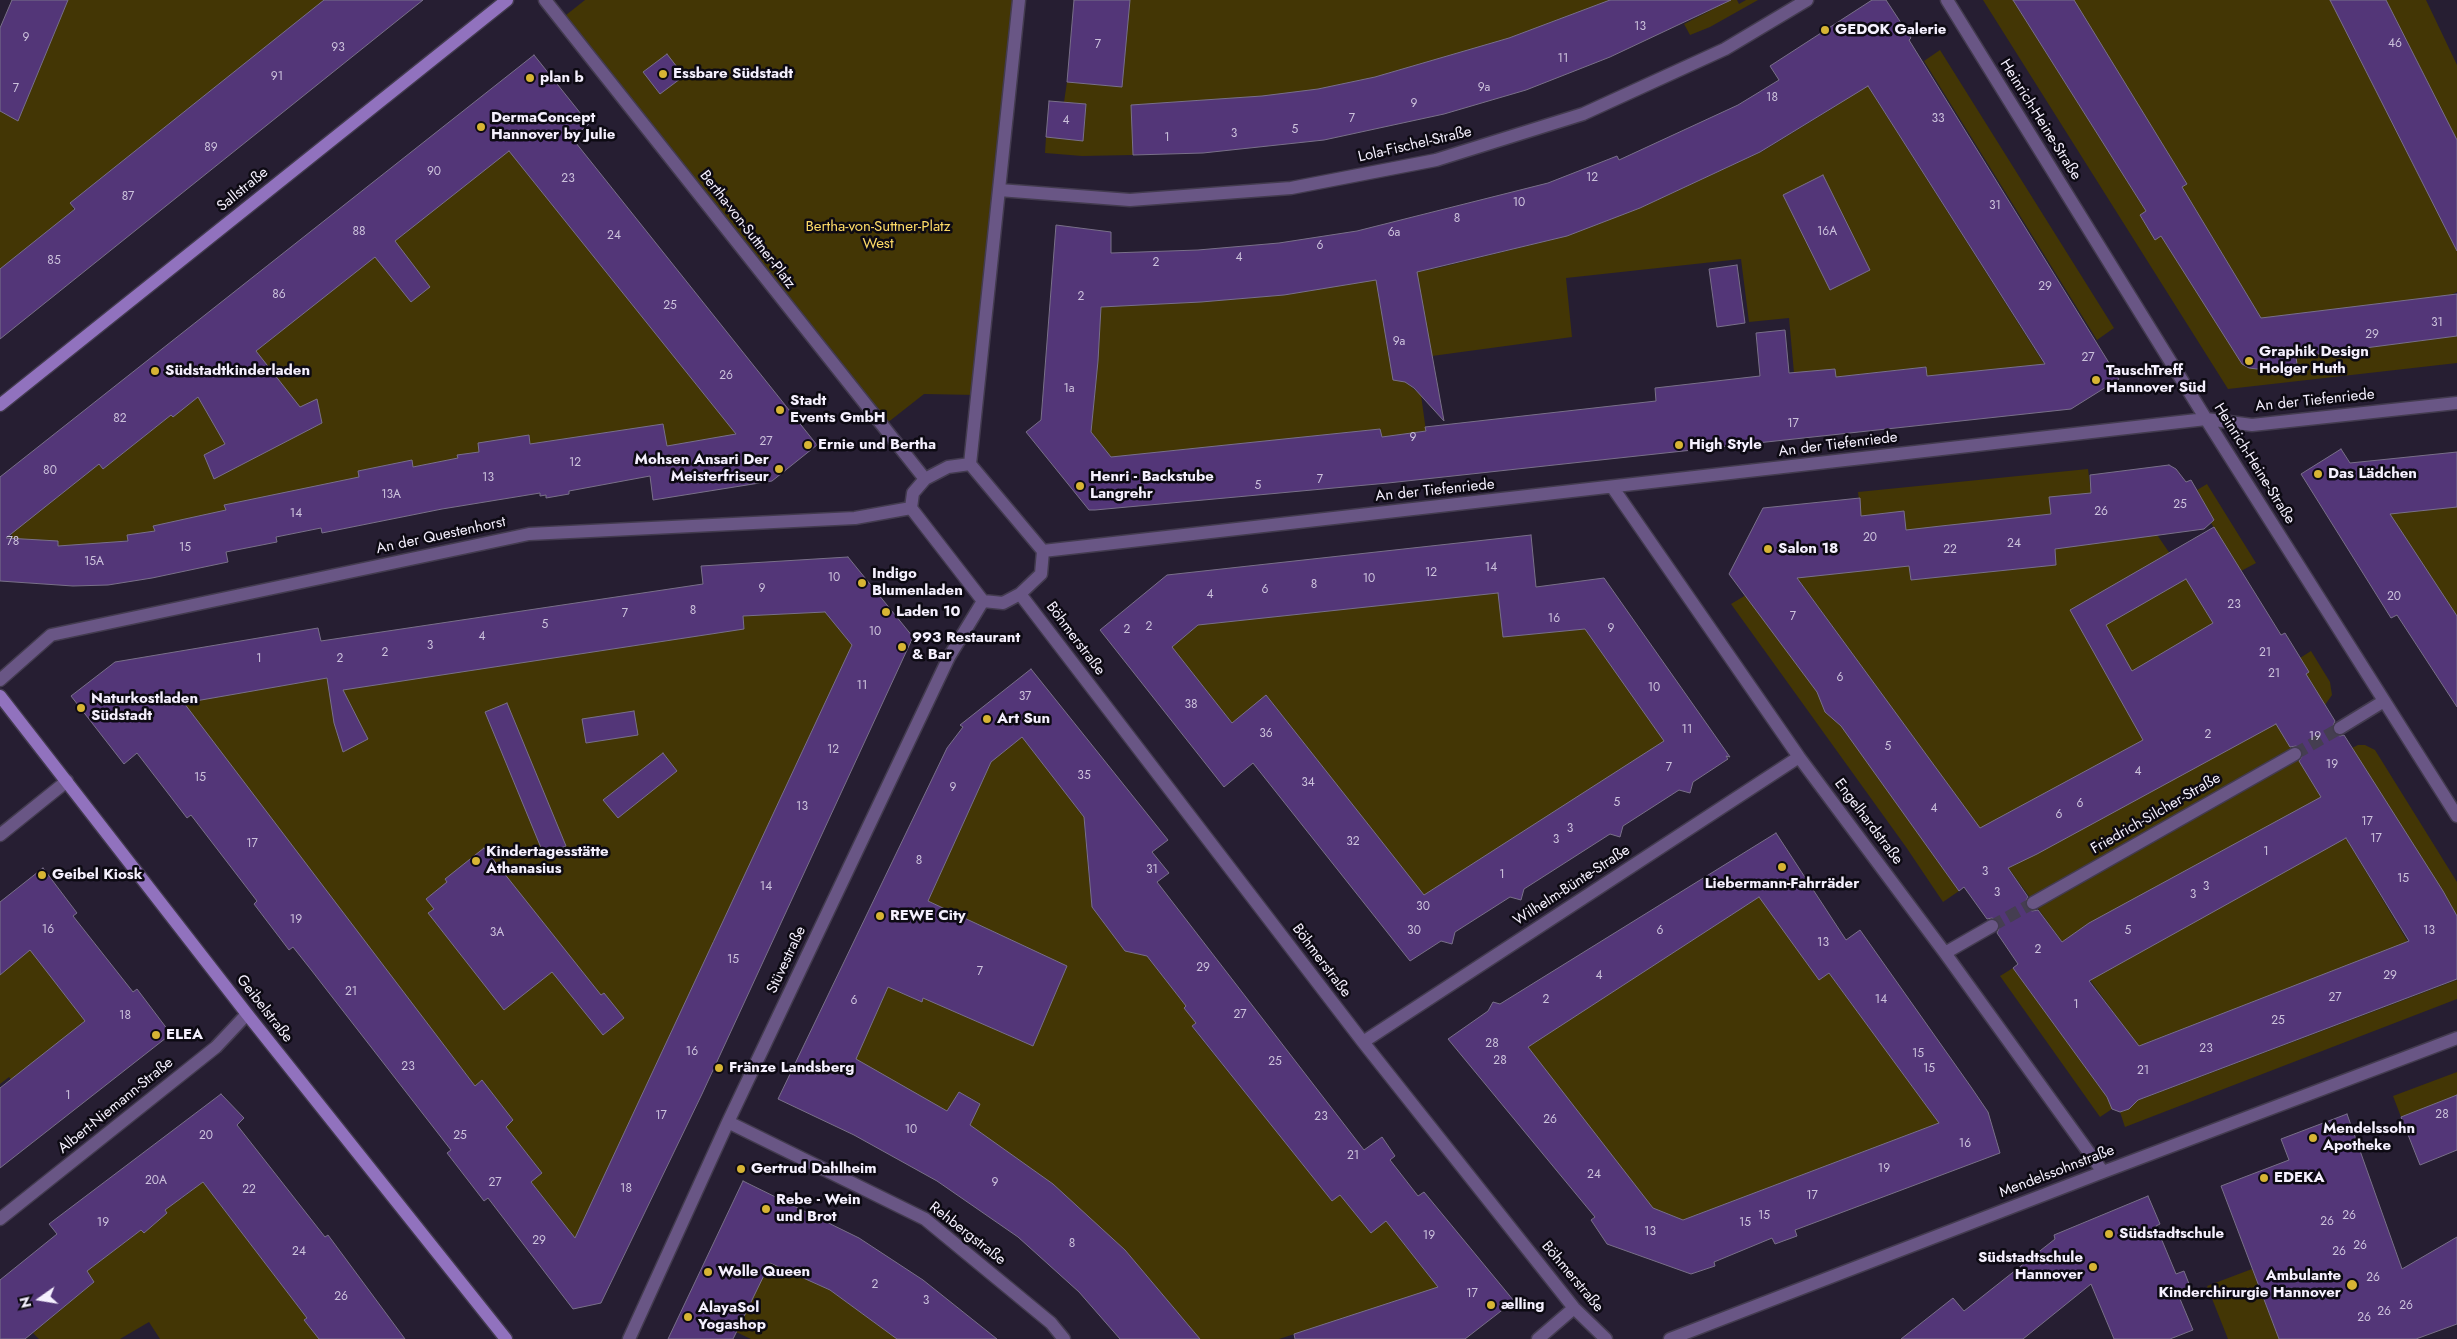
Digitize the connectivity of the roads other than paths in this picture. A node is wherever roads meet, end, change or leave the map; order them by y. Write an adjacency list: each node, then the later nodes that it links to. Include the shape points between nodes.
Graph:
1 (507, 0): 8 (street, Sallstraße)
2 (545, 0): 11 (street, Bertha-von-Suttner-Platz)
3 (1019, 0): 6 (street)
4 (1807, 0): 6 (street, Lola-Fischel-Straße, via 1726,49 1583,114 1436,160 1291,188 1140,199)
5 (1947, 0): 9 (street, Heinrich-Heine-Straße)
6 (999, 190): 10 (street)
7 (2457, 403): 9 (street, An der Tiefenriede, via 2252,425)
8 (0, 405)
9 (2206, 419): 12 (street, An der Tiefenriede); 19 (street, Heinrich-Heine-Straße)
10 (970, 464): 11 (street, via 948,467); 14 (street)
11 (924, 479): 13 (street, via 913,493)
12 (1613, 488): 14 (street, An der Tiefenriede); 22 (street, Engelhardstraße)
13 (911, 508): 16 (street); 17 (street, An der Questenhorst, via 855,518 529,534 51,635)
14 (1043, 551): 15 (street, via 1041,574)
15 (1020, 594): 16 (street, via 1003,603); 31 (street, Böhmerstraße)
16 (983, 601): 32 (street, Stüvestraße, via 949,657)
17 (0, 680)
18 (0, 696): 23 (street, Geibelstraße)
19 (2384, 701): 20 (street); 24 (street, Heinrich-Heine-Straße)
20 (2340, 728)
21 (2295, 754): 26 (street, Friedrich-Silcher-Straße)
22 (1799, 757): 28 (street, Engelhardstraße); 31 (street, Wilhelm-Bünte-Straße)
23 (67, 781): 25 (street); 29 (street, Geibelstraße)
24 (2457, 816)
25 (0, 835)
26 (2033, 903)
27 (1992, 926): 28 (street)
28 (1945, 953): 33 (street, Engelhardstraße)
29 (247, 1014): 34 (street, Albert-Niemann-Straße, via 216,1047); 36 (street, Geibelstraße)
30 (2457, 1038): 33 (street, Mendelssohnstraße)
31 (1363, 1042): 35 (street, Böhmerstraße)
32 (728, 1122): 37 (street, Stüvestraße); 38 (street, Rehbergstraße, via 924,1219 1051,1323)
33 (2102, 1172): 41 (street, Mendelssohnstraße)
34 (0, 1219)
35 (1574, 1308): 39 (street); 40 (street, Böhmerstraße)
36 (506, 1339)
37 (629, 1339)
38 (1064, 1339)
39 (1538, 1339)
40 (1606, 1339)
41 (1670, 1339)

